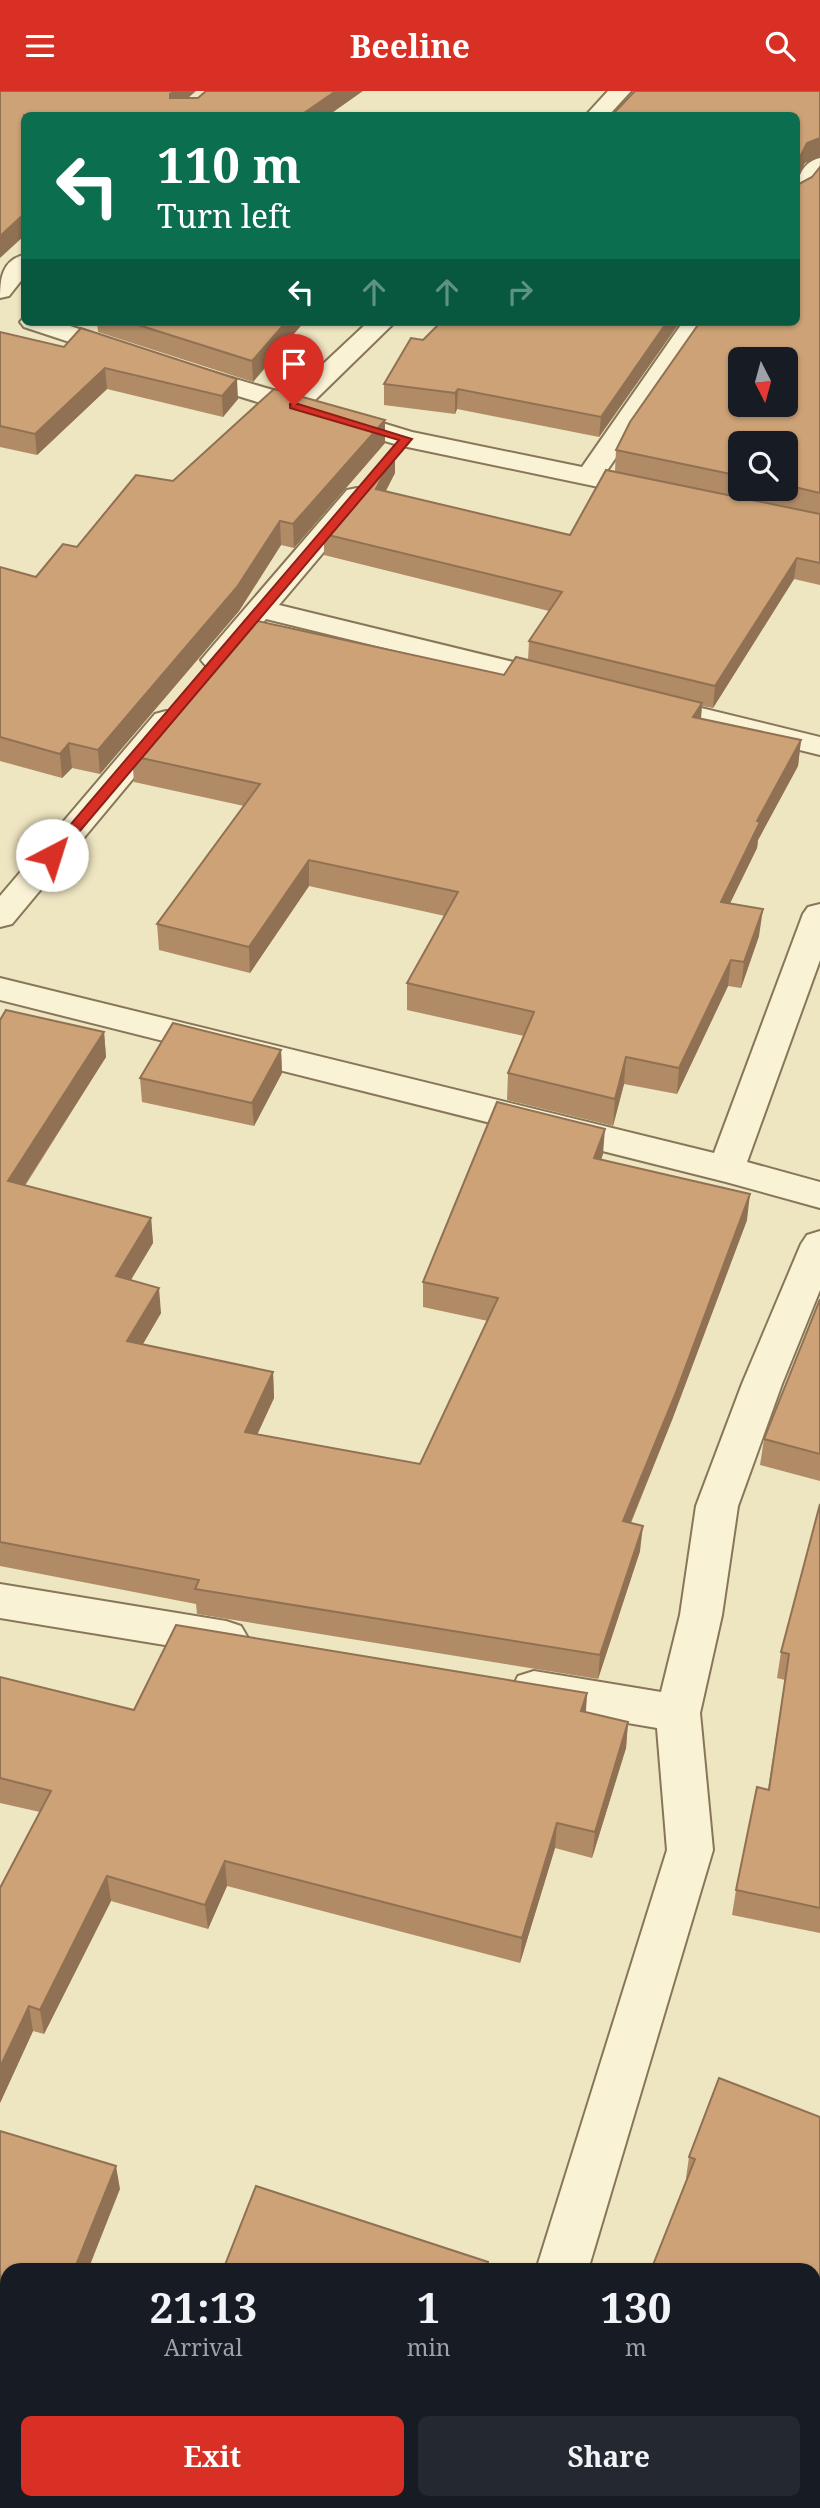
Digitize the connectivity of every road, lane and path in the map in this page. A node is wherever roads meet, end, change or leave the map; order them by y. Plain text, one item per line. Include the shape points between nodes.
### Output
1 (620, 91) edge
2 (600, 112) edge
3 (820, 165) edge
4 (800, 189) edge
5 (21, 266) edge
6 (0, 291) edge
7 (0, 302) edge
8 (21, 315) edge
9 (45, 326) edge
10 (378, 326) edge
11 (693, 326) edge
12 (294, 406) junction
13 (389, 459) junction
14 (589, 477) junction
15 (671, 494) edge
16 (259, 609) junction
17 (820, 746) edge
18 (820, 914) edge
19 (0, 917) edge
20 (0, 989) edge
21 (726, 1169) junction
22 (820, 1195) edge
23 (820, 1244) edge
24 (0, 1601) edge
25 (258, 1644) edge
26 (502, 1684) edge
27 (678, 1713) junction
28 (564, 2263) edge

1 - 2 street
3 - 4 street
5 - 6 street
7 - 8 street
9 - 12 street
10 - 12 street
11 - 14 street
12 - 13 street
13 - 14 street
13 - 16 street
14 - 15 street
16 - 17 street
16 - 19 street
18 - 21 street
20 - 21 street
21 - 22 street
23 - 27 street via 717,1506 701,1615
24 - 25 street
26 - 27 street
27 - 28 street via 690,1850

